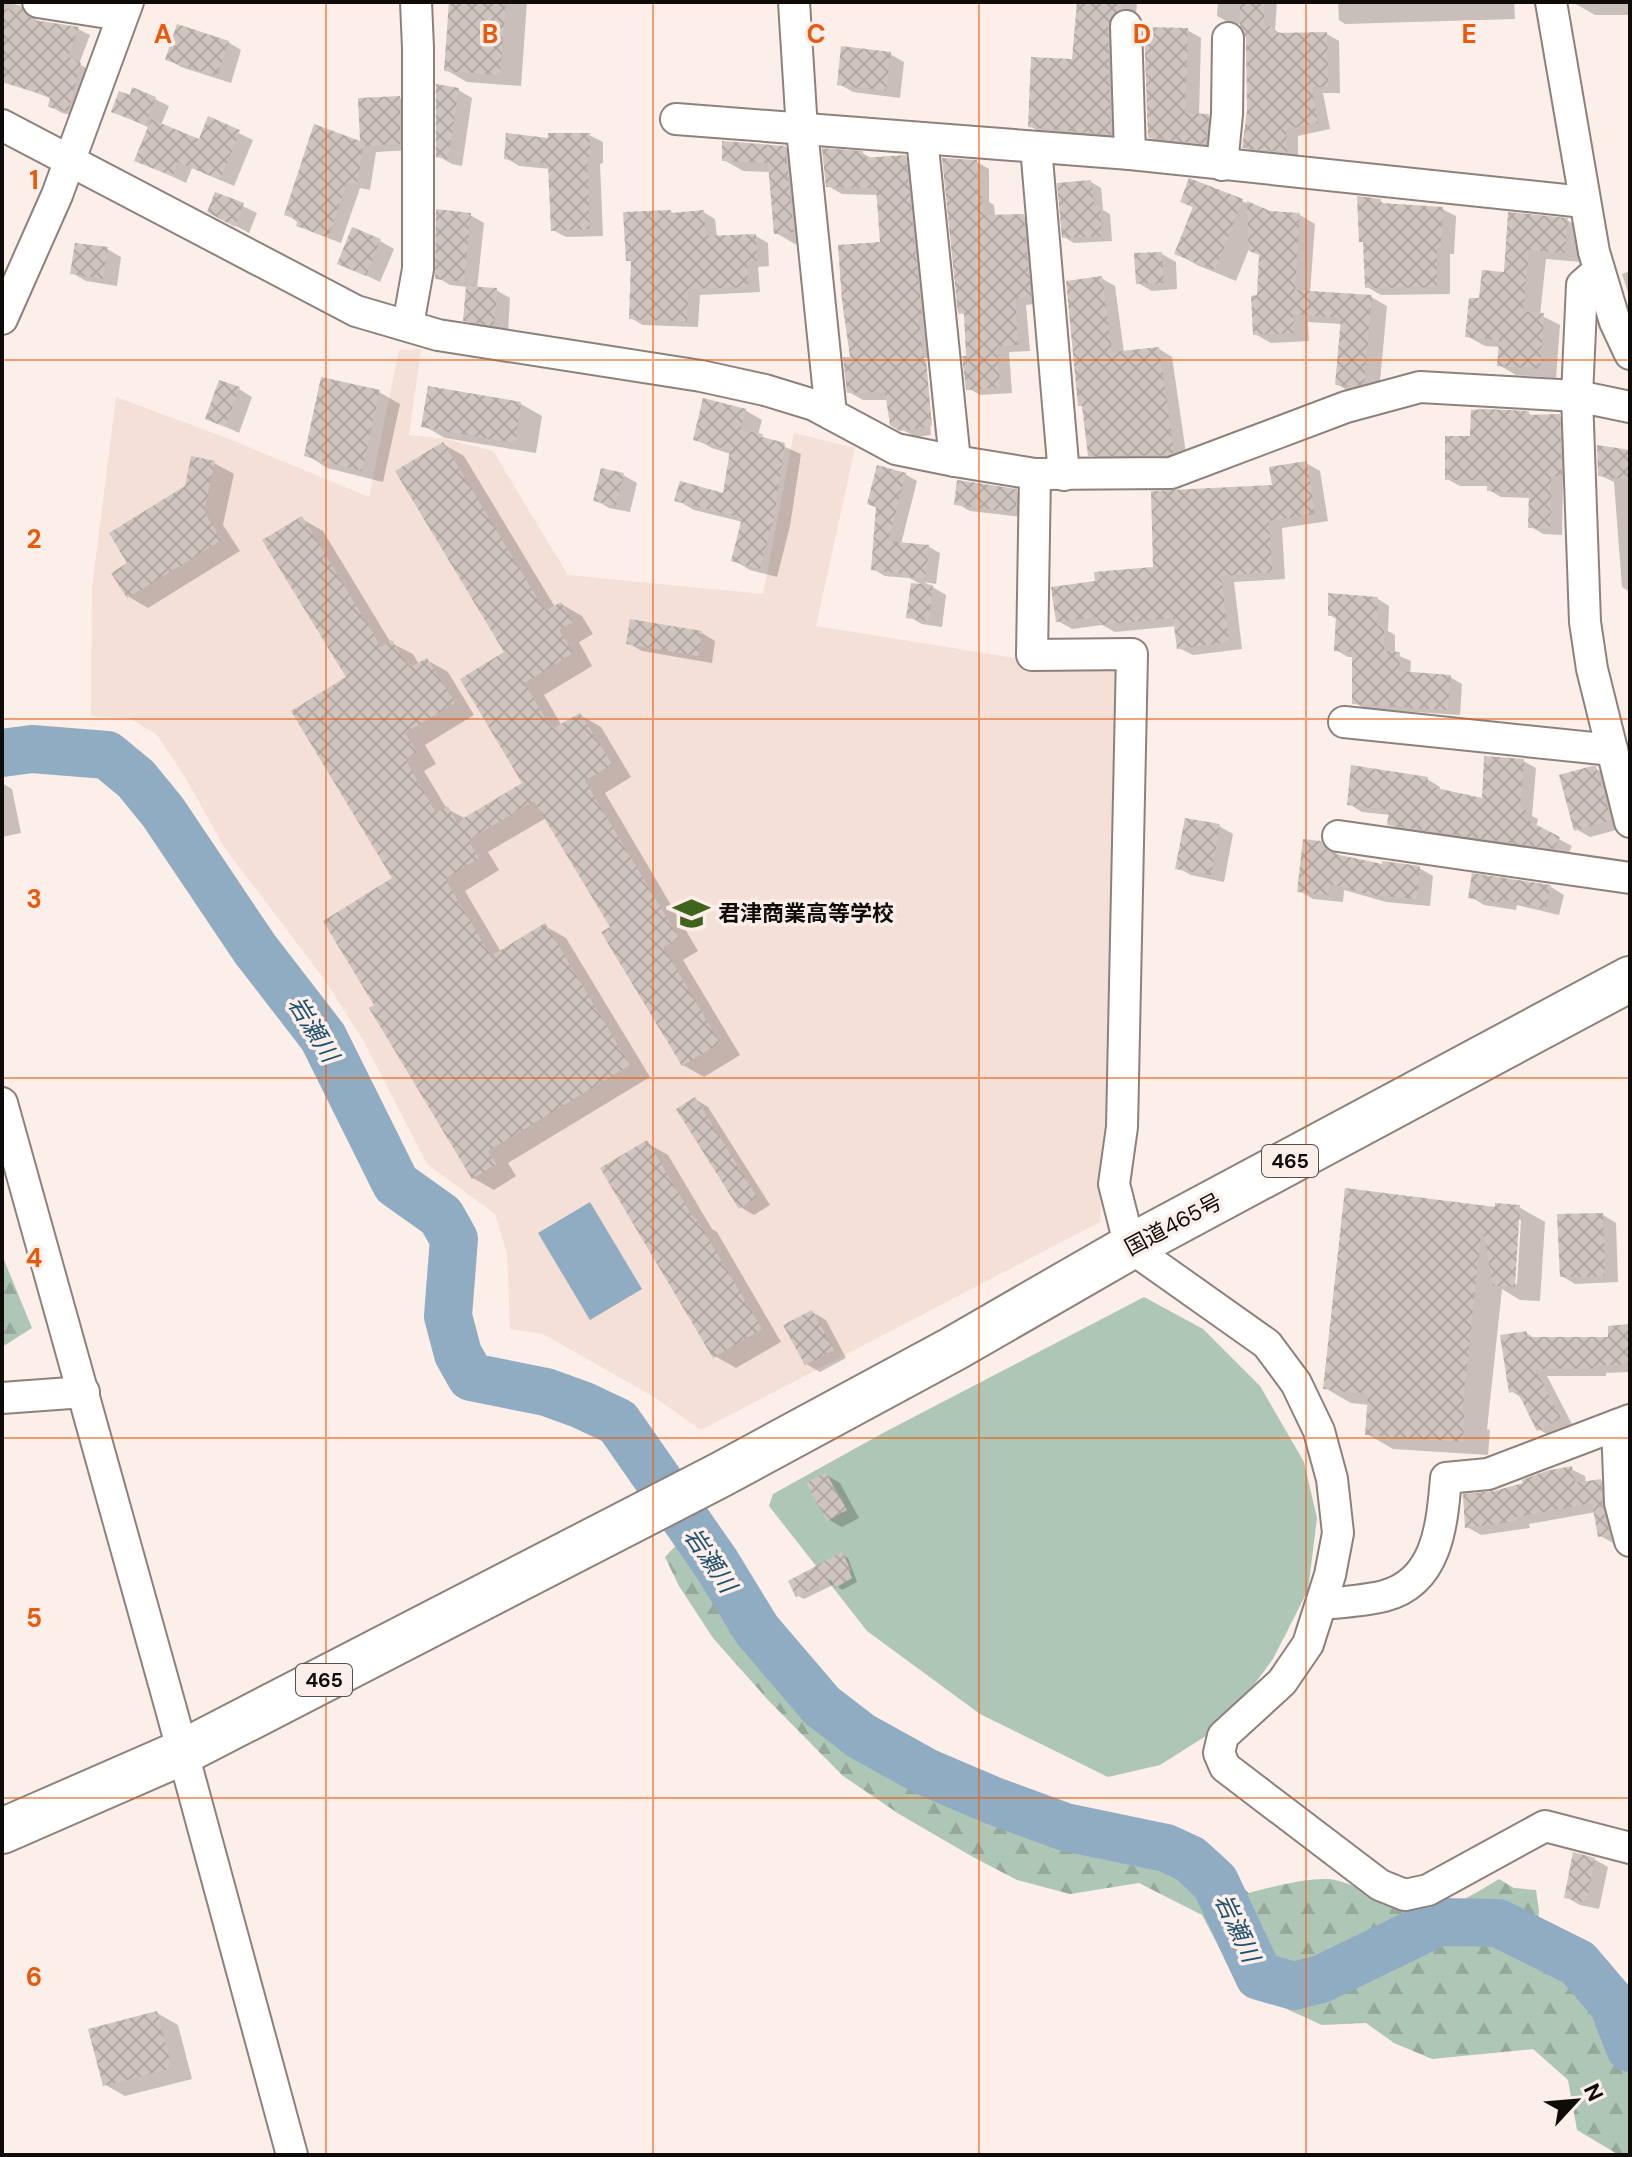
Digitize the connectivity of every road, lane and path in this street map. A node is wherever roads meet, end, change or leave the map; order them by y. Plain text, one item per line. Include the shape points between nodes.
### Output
1 (38, 2) edge
2 (416, 2) edge
3 (794, 2) edge
4 (1551, 2) edge
5 (125, 9) edge
6 (1126, 26) dead end
7 (1228, 38) dead end
8 (676, 119) dead end
9 (2, 125) edge
10 (802, 130) junction
11 (922, 138) junction
12 (1036, 147) junction
13 (1130, 154) junction
14 (69, 161) junction
15 (1222, 165) junction
16 (1584, 202) junction
17 (1599, 270) junction
18 (2, 319) edge
19 (408, 325) junction
20 (1630, 354) edge
21 (1577, 396) junction
22 (1630, 407) edge
23 (831, 414) junction
24 (955, 461) junction
25 (1050, 475) junction
26 (1344, 722) dead end
27 (1612, 750) junction
28 (1630, 822) edge
29 (1338, 836) dead end
30 (1630, 878) edge
31 (1630, 979) edge
32 (2, 1103) edge
33 (1130, 1247) junction
34 (84, 1392) junction
35 (2, 1398) edge
36 (1624, 1422) edge
37 (1630, 1541) edge
38 (1322, 1604) junction
39 (183, 1752) junction
40 (2, 1831) edge
41 (1630, 1848) edge
42 (292, 2155) edge

1 - 5 street
2 - 19 street via 418,269
3 - 10 street
4 - 16 street
5 - 14 street
6 - 13 street
7 - 15 street
8 - 10 street
9 - 14 street
10 - 11 street
10 - 23 street
11 - 12 street
11 - 24 street
12 - 13 street
12 - 25 street
13 - 15 street
14 - 18 street
14 - 19 street via 356,311
15 - 16 street
16 - 17 street
17 - 20 street
17 - 21 street via 1582,285
19 - 23 street via 438,335 701,376 765,390
21 - 22 street
21 - 25 street via 1420,387 1346,407 1171,473
21 - 27 street via 1585,622
23 - 24 street via 896,449
24 - 25 street
25 - 33 street via 1032,655 1132,654 1122,1127 1114,1184
26 - 27 street
27 - 28 street
29 - 30 street
31 - 33 highway, 国道465号 / 465
32 - 34 street
33 - 38 street via 1267,1344 1296,1383 1319,1431 1332,1479 1338,1533
33 - 39 highway, 国道465号 / 465 via 720,1475
34 - 35 street
34 - 39 street
36 - 37 street via 1620,1503
36 - 38 street via 1488,1474 1446,1478 1438,1543 1426,1569 1385,1596
38 - 41 street via 1308,1644 1282,1682 1223,1736 1219,1753 1225,1767 1380,1885 1405,1895 1428,1890 1545,1826
39 - 40 highway, 465
39 - 42 street

